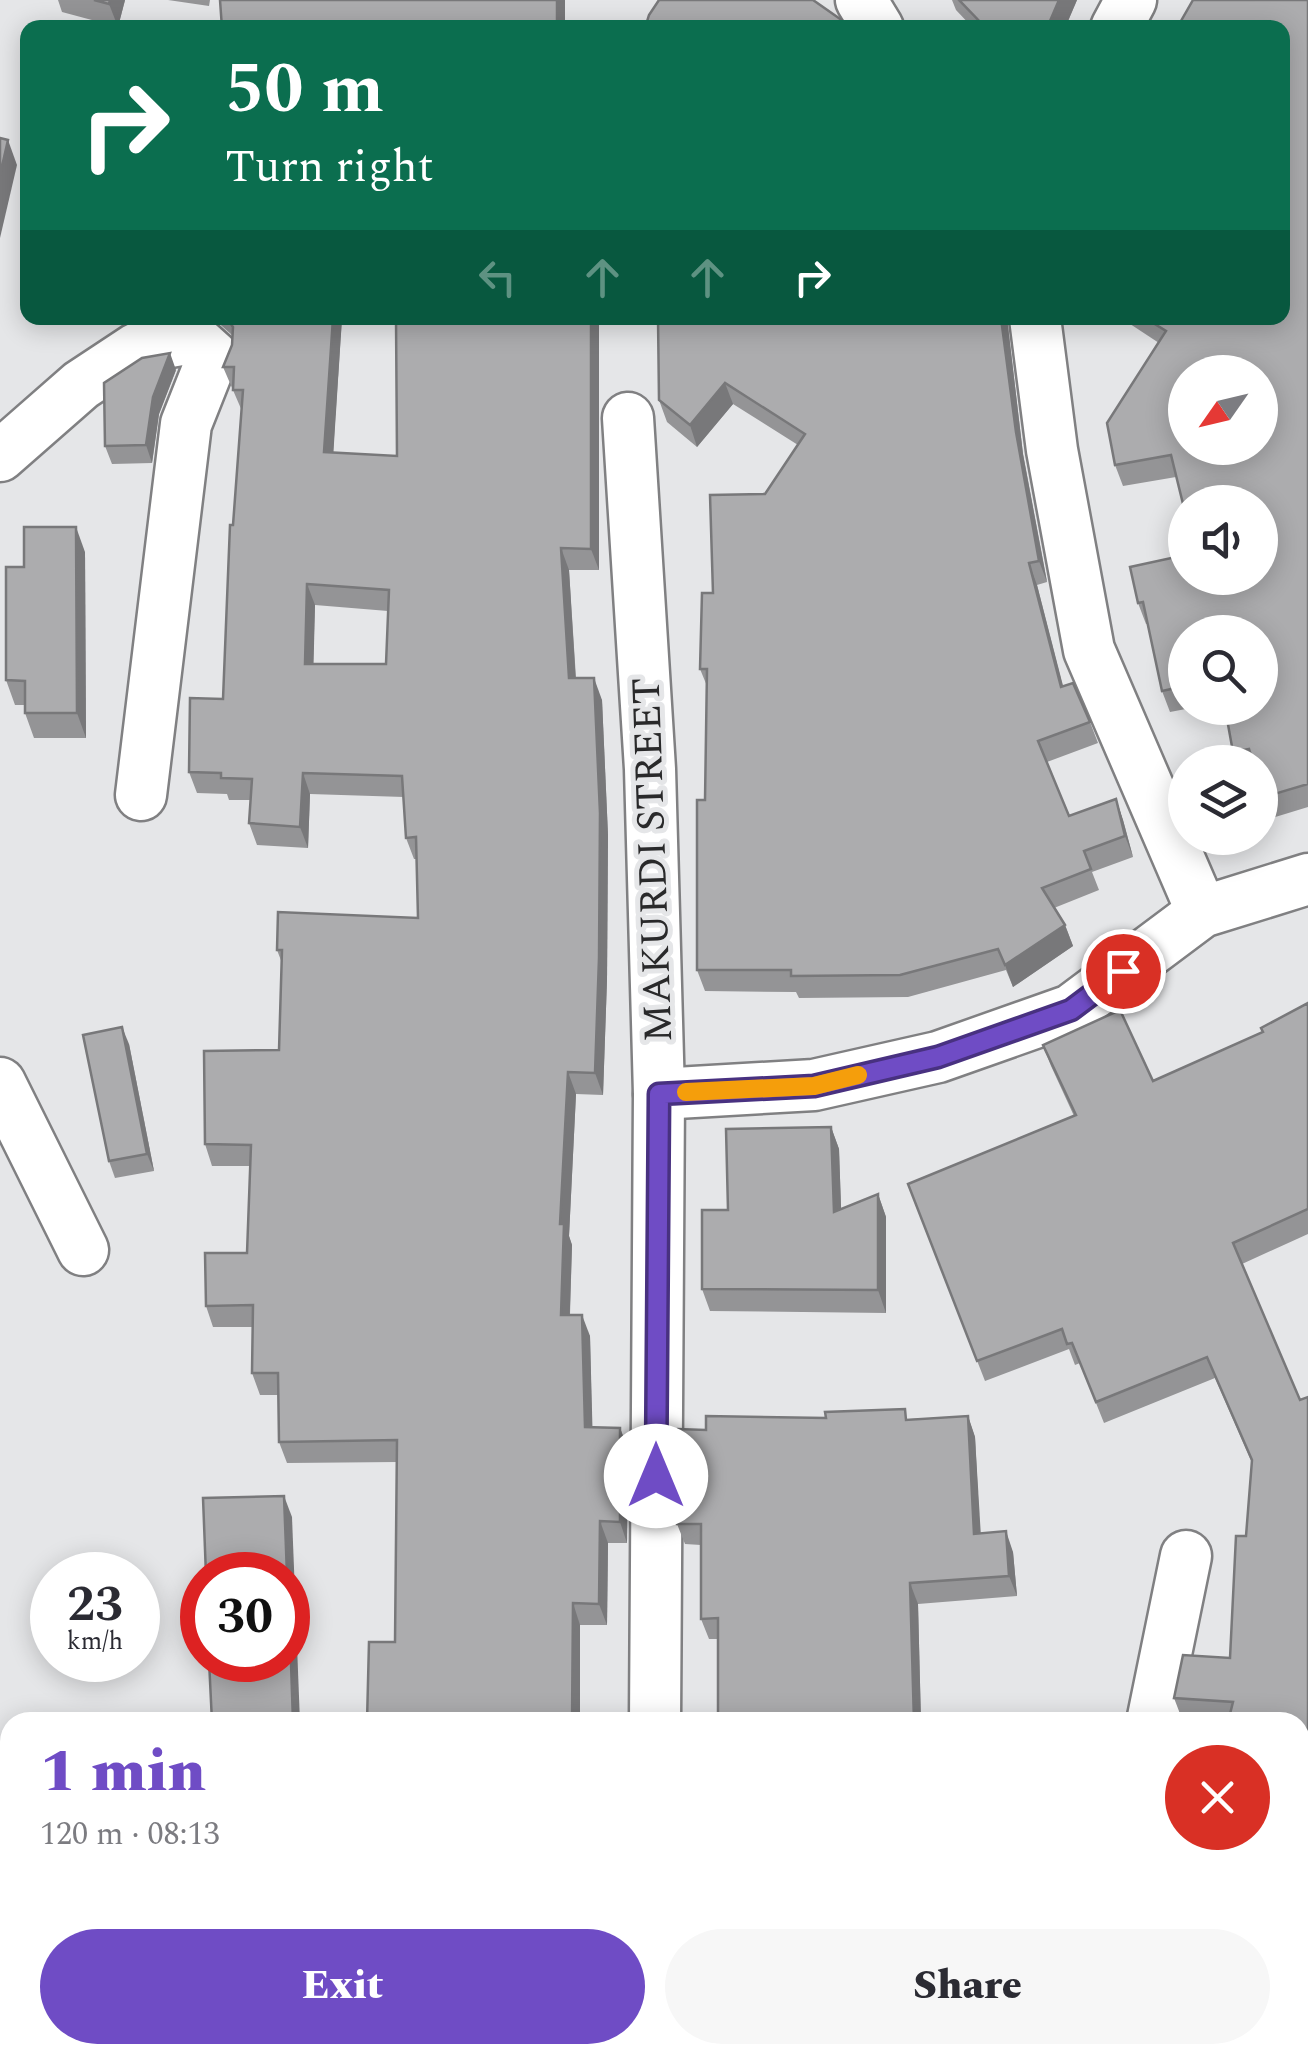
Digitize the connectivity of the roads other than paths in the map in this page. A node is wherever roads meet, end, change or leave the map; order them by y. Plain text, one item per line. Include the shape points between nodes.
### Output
1 (1037, 325) edge
2 (628, 418) dead end
3 (0, 456) edge
4 (141, 795) dead end
5 (1308, 878) edge
6 (1202, 912) junction
7 (0, 1083) edge
8 (659, 1094) junction
9 (83, 1250) dead end
10 (1186, 1556) dead end
11 (655, 1712) edge
12 (1154, 1712) edge

1 - 6 street via 1052,450 1090,650
2 - 8 street, MAKURDI STREET via 650,769
3 - 4 street via 81,385 137,348 194,338 214,356 186,424
5 - 6 street
6 - 8 street via 1071,1010 938,1057 814,1086
7 - 9 street
8 - 11 street, MAKURDI STREET
10 - 12 street

